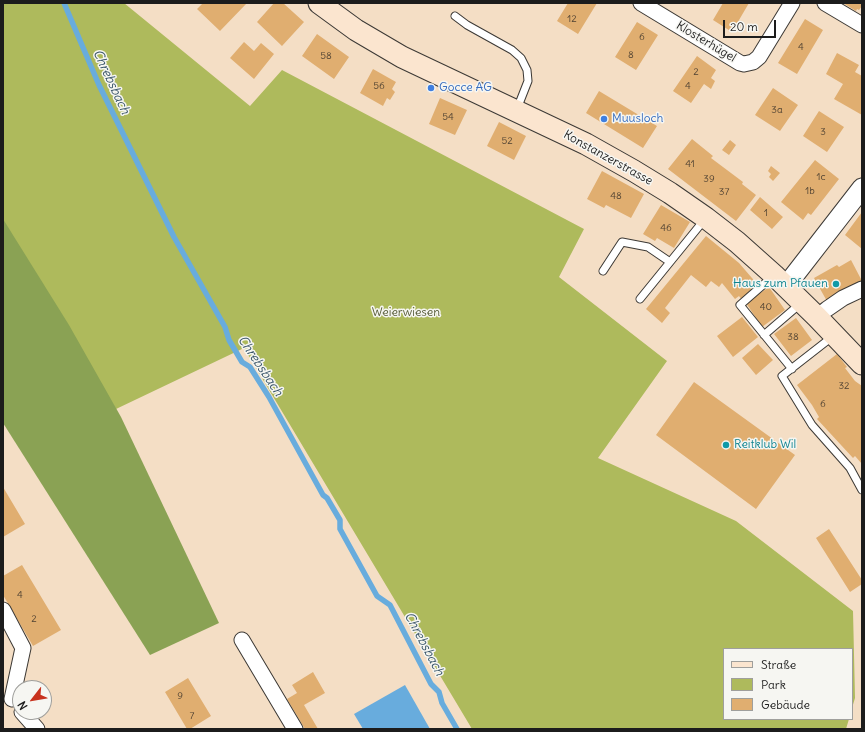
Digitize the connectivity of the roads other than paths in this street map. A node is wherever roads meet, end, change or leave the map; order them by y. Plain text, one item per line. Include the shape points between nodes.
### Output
1 (319, 3) edge
2 (641, 3) edge
3 (792, 3) edge
4 (824, 3) edge
5 (454, 16) dead end
6 (862, 25) edge
7 (516, 111) junction
8 (862, 188) edge
9 (706, 218) junction
10 (670, 262) junction
11 (603, 270) dead end
12 (780, 280) junction
13 (862, 289) edge
14 (640, 299) dead end
15 (803, 302) junction
16 (817, 317) junction
17 (764, 335) junction
18 (835, 335) junction
19 (862, 364) edge
20 (792, 369) junction
21 (862, 490) edge
22 (3, 610) edge
23 (242, 640) dead end
24 (17, 680) edge
25 (29, 720) edge
26 (37, 729) edge
27 (295, 729) edge

1 - 7 main road, Konstanzerstrasse via 356,30 402,57
2 - 3 street, Klosterhügel via 744,64 759,57
4 - 6 street
5 - 7 lane via 521,58 527,70 528,81
7 - 9 main road, Konstanzerstrasse via 610,156
8 - 12 street
9 - 10 lane
9 - 12 main road, Konstanzerstrasse
10 - 11 lane via 648,247 622,242
10 - 14 lane
12 - 15 main road, Konstanzerstrasse
12 - 17 lane via 740,305
13 - 16 street via 843,298
15 - 16 main road, Konstanzerstrasse
15 - 17 lane
16 - 18 main road, Konstanzerstrasse
17 - 20 lane
18 - 19 main road, Konstanzerstrasse
18 - 20 lane
20 - 21 lane via 782,376 812,425 850,468
22 - 24 street via 23,648
23 - 27 street
25 - 26 street

